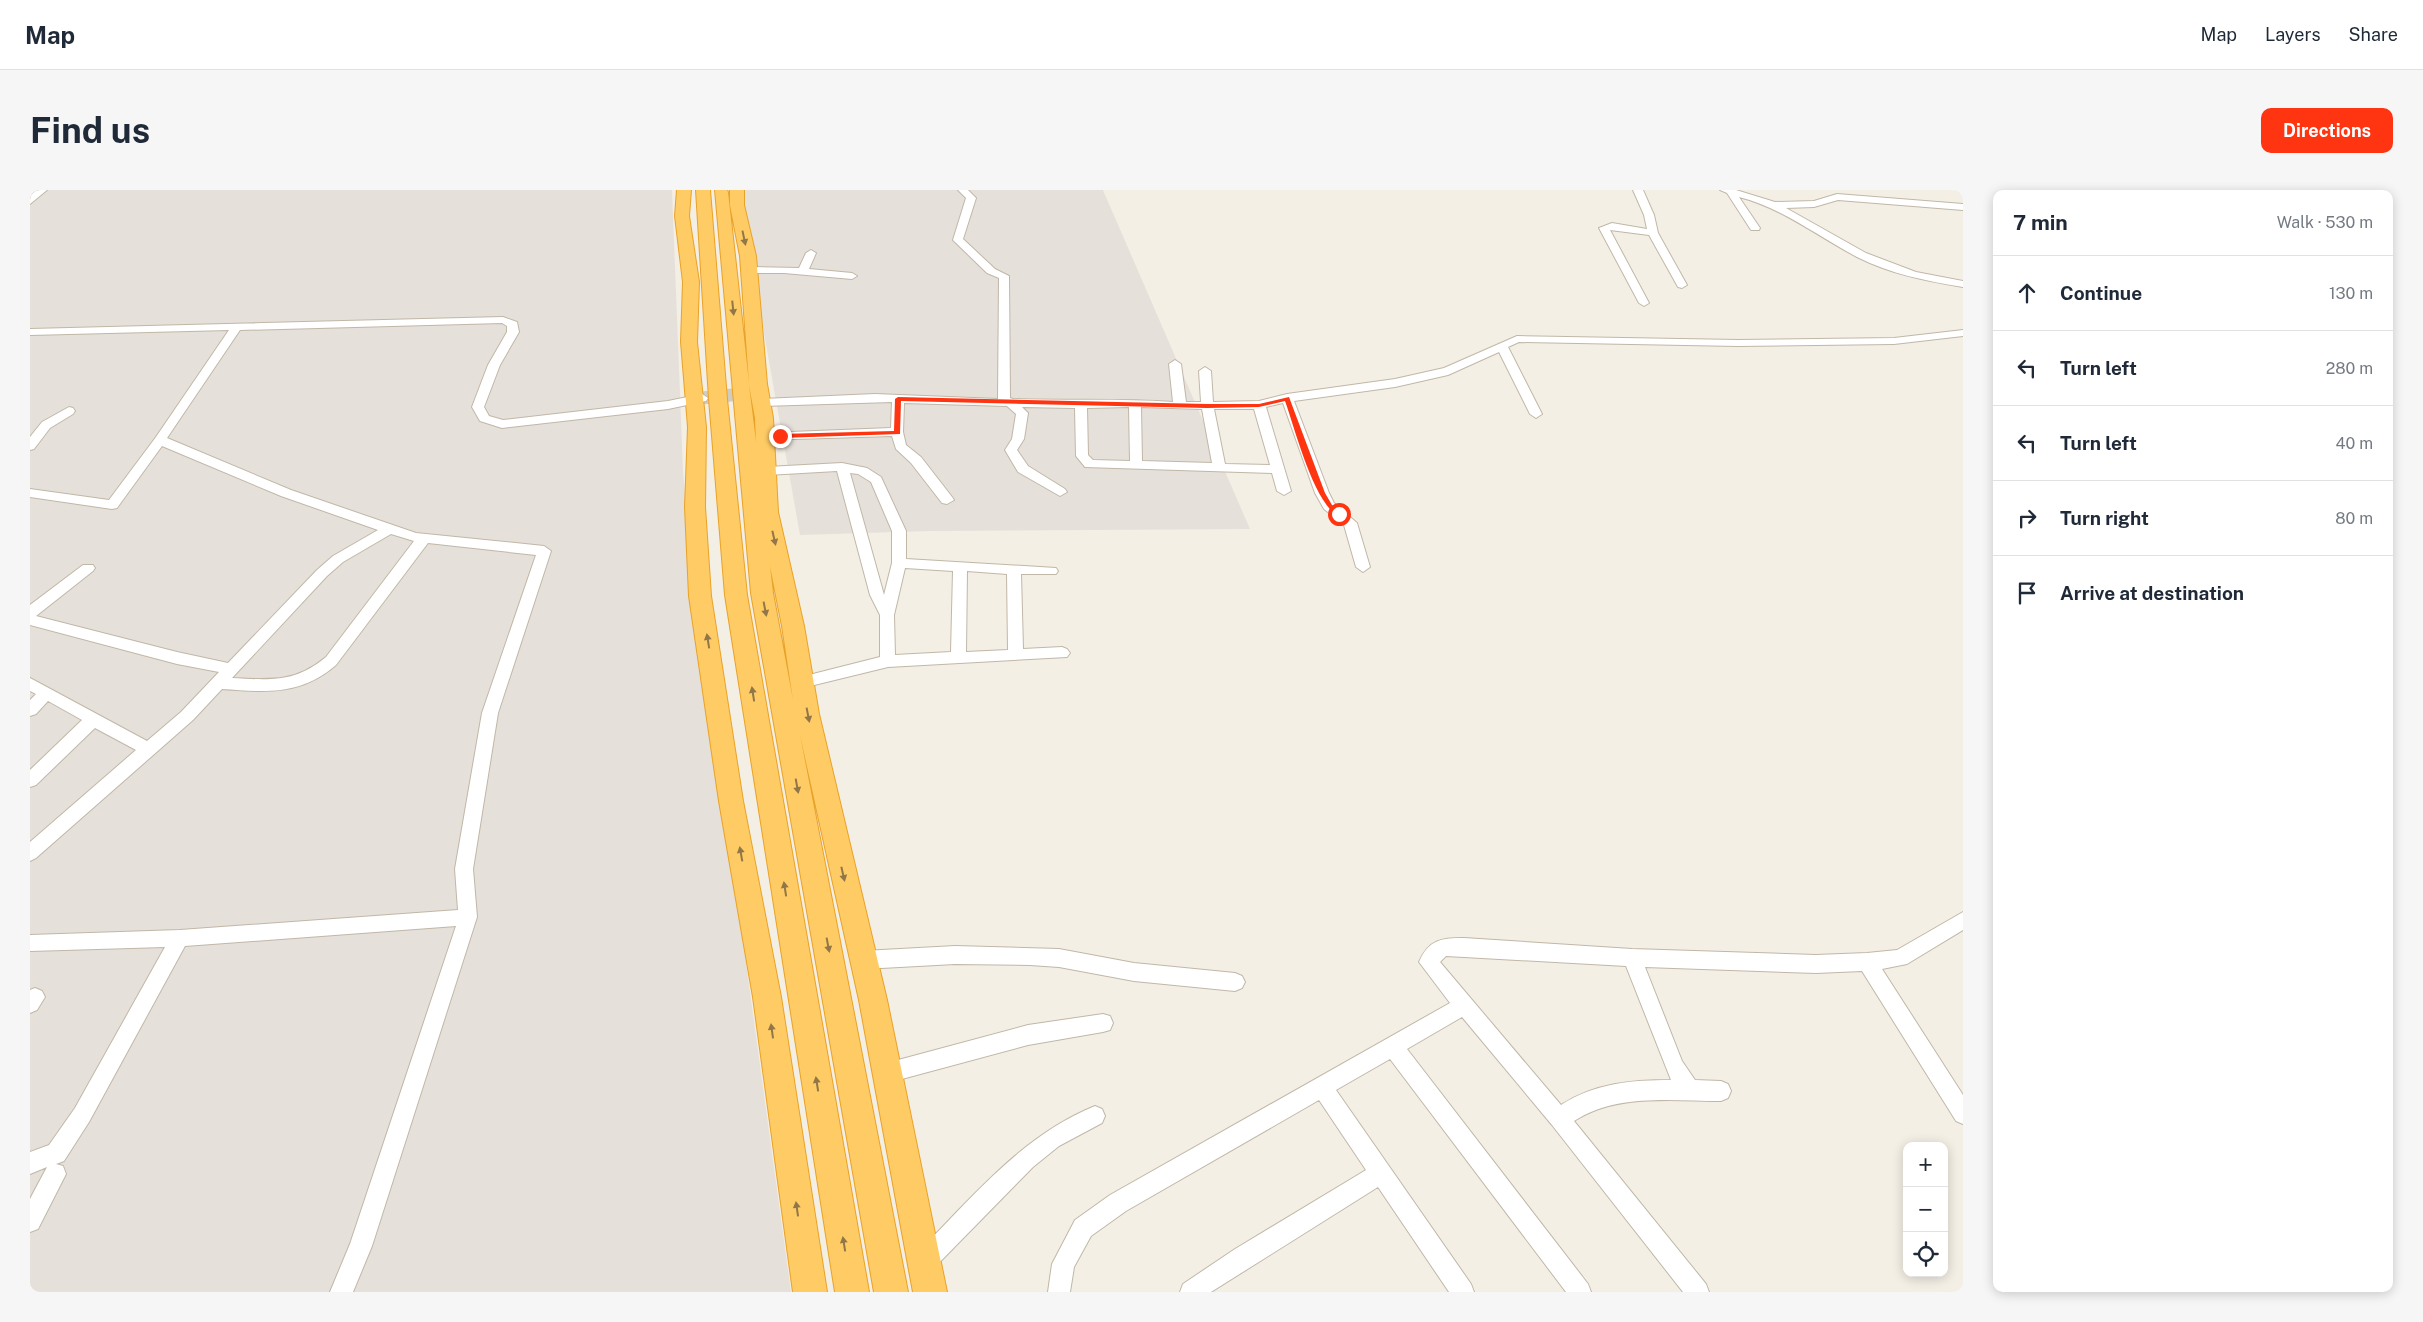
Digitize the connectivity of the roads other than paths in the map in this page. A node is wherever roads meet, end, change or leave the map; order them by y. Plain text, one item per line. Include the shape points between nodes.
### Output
1 (42, 190) edge
2 (684, 190) edge
3 (703, 190) edge
4 (722, 190) edge
5 (737, 190) edge
6 (1638, 190) edge
7 (1753, 190) edge
8 (963, 191) edge
9 (1728, 191) edge
10 (30, 200) edge
11 (1772, 205) junction
12 (1963, 207) edge
13 (1755, 228) dead end
14 (1653, 233) junction
15 (811, 253) dead end
16 (749, 270) junction
17 (803, 272) junction
18 (852, 276) dead end
19 (1963, 284) edge
20 (1682, 285) dead end
21 (1644, 303) dead end
22 (236, 328) junction
23 (30, 332) edge
24 (1963, 333) edge
25 (1502, 346) junction
26 (1175, 364) dead end
27 (1205, 371) dead end
28 (757, 396) junction
29 (1287, 398) junction
30 (699, 399) junction
31 (898, 399) junction
32 (1007, 402) junction
33 (1136, 403) junction
34 (1081, 405) junction
35 (1259, 405) junction
36 (1180, 406) junction
37 (1207, 406) junction
38 (69, 412) dead end
39 (1536, 414) dead end
40 (897, 432) junction
41 (766, 437) junction
42 (160, 440) junction
43 (30, 446) edge
44 (1136, 465) junction
45 (842, 467) junction
46 (1219, 467) junction
47 (1278, 469) junction
48 (767, 471) junction
49 (1284, 491) dead end
50 (1060, 492) dead end
51 (30, 493) edge
52 (947, 500) dead end
53 (390, 529) junction
54 (424, 538) junction
55 (899, 563) junction
56 (960, 566) junction
57 (1363, 567) dead end
58 (88, 568) dead end
59 (1014, 569) junction
60 (1050, 571) dead end
61 (30, 613) edge
62 (887, 615) junction
63 (30, 620) edge
64 (1062, 653) dead end
65 (1016, 656) junction
66 (958, 658) junction
67 (888, 661) junction
68 (230, 669) junction
69 (802, 682) junction
70 (219, 683) junction
71 (30, 684) edge
72 (46, 694) junction
73 (30, 710) edge
74 (93, 720) junction
75 (148, 749) junction
76 (30, 780) edge
77 (30, 853) edge
78 (468, 917) junction
79 (1963, 920) edge
80 (180, 938) junction
81 (30, 943) edge
82 (1632, 958) junction
83 (863, 960) junction
84 (1867, 962) junction
85 (1235, 982) dead end
86 (1464, 1006) junction
87 (1103, 1023) dead end
88 (1393, 1047) junction
89 (887, 1073) junction
90 (1323, 1088) junction
91 (1690, 1091) junction
92 (1721, 1091) dead end
93 (1963, 1114) edge
94 (1095, 1116) dead end
95 (1559, 1118) junction
96 (30, 1164) edge
97 (30, 1172) edge
98 (1381, 1172) junction
99 (55, 1174) junction
100 (30, 1221) edge
101 (924, 1262) junction
102 (341, 1292) edge
103 (810, 1292) edge
104 (852, 1292) edge
105 (891, 1292) edge
106 (930, 1292) edge
107 (1059, 1292) edge
108 (1191, 1292) edge
109 (1463, 1292) edge
110 (1580, 1292) edge
111 (1698, 1292) edge

1 - 10 street
2 - 30 highway via 682,216 691,282 689,342
104 -> 3 highway via 736,595
4 -> 105 highway via 762,593
5 -> 16 highway
6 - 14 street
7 - 11 street
8 - 32 street via 970,198 958,240 992,271 1004,276
9 - 11 street
9 - 13 street
11 - 12 street via 1814,204 1837,197
11 - 19 street via 1862,255 1913,275
14 - 20 street
14 - 21 street via 1612,226 1604,228
15 - 17 street
16 - 17 street
16 - 28 highway
17 - 18 street
22 - 23 street
22 - 30 street via 509,322 513,324 513,332 494,365 478,407 484,418 502,424 598,415
22 - 42 street
24 - 25 street via 1894,341 1738,343 1517,339
25 - 29 street via 1448,370 1395,383
25 - 39 street
26 - 36 street
27 - 37 street
28 - 31 street
28 - 41 highway
29 - 35 street
29 - 57 street via 1322,493 1329,506 1350,523
103 -> 30 highway via 767,998 700,596 695,507
31 - 32 street
31 - 40 street
32 - 34 street
32 - 50 street via 1022,413 1018,439 1011,450 1024,469
33 - 34 street
33 - 36 street
33 - 44 street
34 - 44 street via 1082,456 1090,464
35 - 37 street
35 - 47 street
36 - 37 street
37 - 46 street
38 - 43 street via 46,425
40 - 41 street
40 - 52 street via 900,446 916,460
41 - 48 highway
42 - 51 street via 112,505
42 - 53 street via 286,493
44 - 46 street
45 - 48 street
45 - 55 street via 862,471 876,480 899,531
45 - 62 street via 877,595
46 - 47 street
47 - 49 street
48 -> 69 highway via 768,512
53 - 54 street
53 - 68 street via 338,559 322,573
54 - 70 street via 319,674 295,684
54 - 78 street via 544,551 490,713 464,869
55 - 56 street
55 - 62 street
56 - 59 street
56 - 66 street
58 - 61 street
59 - 60 street
59 - 65 street
62 - 67 street
63 - 68 street
64 - 65 street
65 - 66 street
66 - 67 street
67 - 69 street
68 - 70 street
69 -> 83 highway
70 - 75 street
71 - 72 street
72 - 73 street
72 - 74 street
74 - 75 street
74 - 76 street
75 - 77 street
78 - 80 street
78 - 102 street via 367,1227
79 - 84 street via 1900,958
80 - 81 street
80 - 96 street via 82,1115 56,1153
82 - 84 street via 1816,964
82 - 86 street via 1442,947 1428,962
82 - 91 street via 1674,1067
83 - 85 street via 955,955 1030,956 1134,972
83 - 89 highway
84 - 93 street
86 - 88 street
86 - 95 street
87 - 89 street via 1028,1035
88 - 90 street
88 - 110 street
89 - 101 highway
90 - 98 street
90 - 107 street via 1118,1203 1083,1228 1063,1264
91 - 92 street
91 - 95 street via 1621,1094 1586,1102
94 - 101 street via 1052,1139 1025,1159
95 - 111 street
96 - 99 street
97 - 99 street
98 - 108 street
98 - 109 street
99 - 100 street
101 - 106 highway

